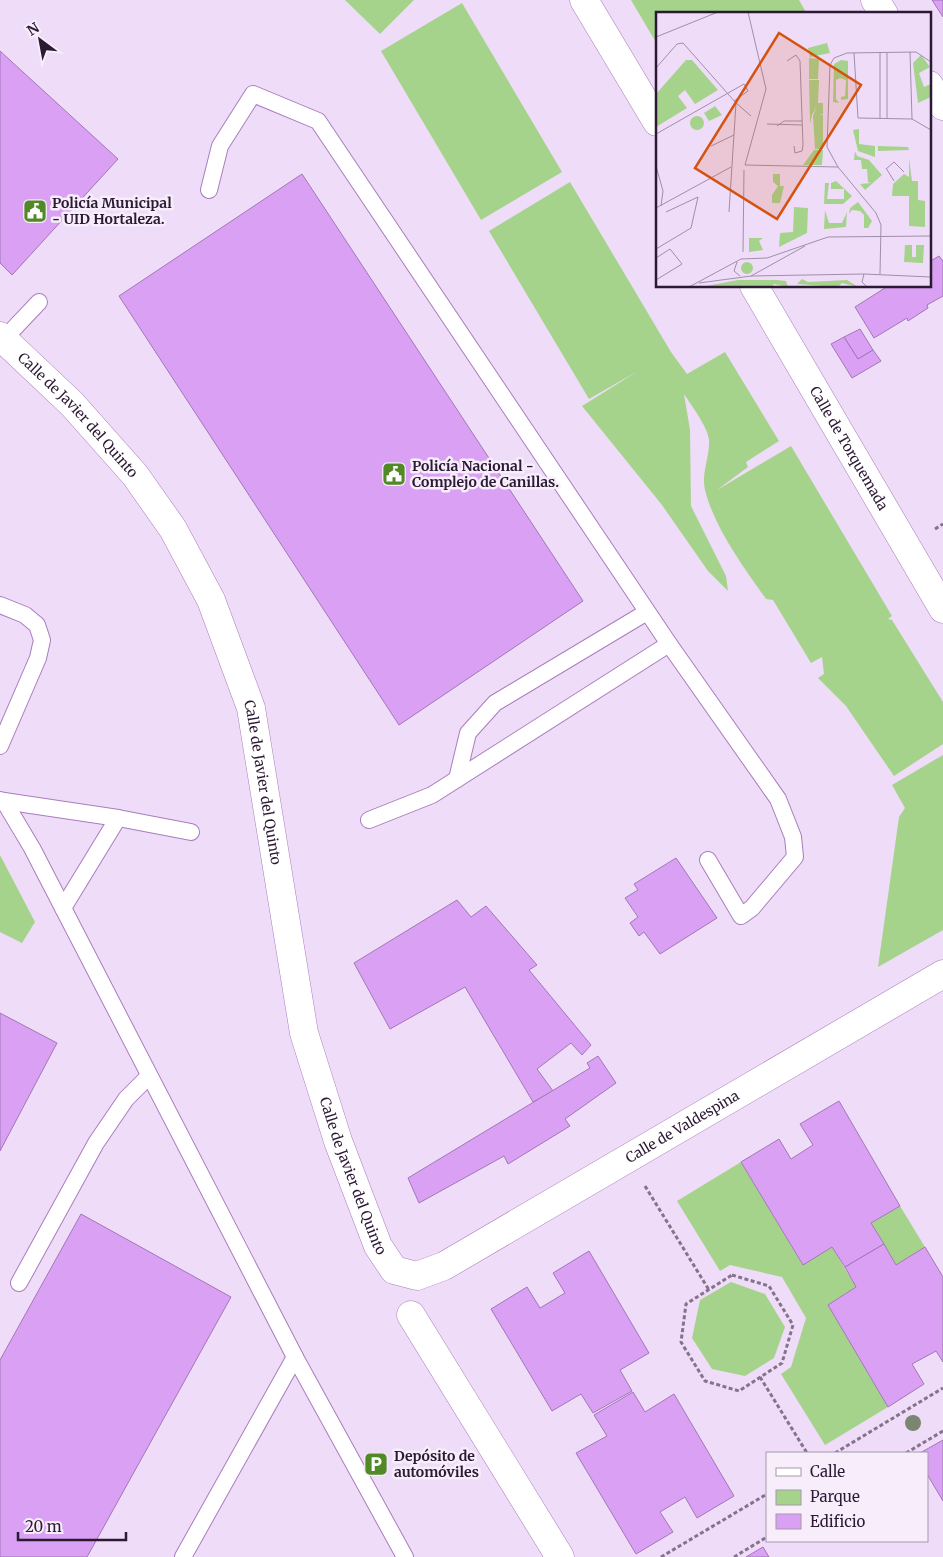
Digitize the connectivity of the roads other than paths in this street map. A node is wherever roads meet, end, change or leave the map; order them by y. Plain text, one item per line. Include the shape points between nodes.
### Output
1 (584, 0) edge
2 (875, 0) edge
3 (883, 12) edge
4 (930, 86) edge
5 (943, 106) edge
6 (656, 120) edge
7 (209, 190) dead end
8 (755, 288) edge
9 (39, 302) dead end
10 (2, 337) edge
11 (0, 605) edge
12 (943, 609) edge
13 (647, 612) junction
14 (669, 644) junction
15 (0, 746) edge
16 (458, 779) junction
17 (2, 800) edge
18 (118, 818) junction
19 (369, 820) dead end
20 (190, 832) dead end
21 (708, 860) dead end
22 (63, 908) junction
23 (943, 974) edge
24 (149, 1076) junction
25 (417, 1276) joint
26 (19, 1283) dead end
27 (412, 1315) dead end
28 (295, 1357) junction
29 (183, 1557) edge
30 (405, 1557) edge
31 (560, 1557) edge

1 - 6 street
2 - 3 street
4 - 5 street
7 - 13 lane via 220,146 253,94 318,121
8 - 12 street, Calle de Torquemada
9 - 10 lane
10 - 25 street, Calle de Javier del Quinto via 72,404 135,475 174,529 211,600 252,708 304,1033 338,1141 378,1246 394,1270
11 - 15 lane via 25,615 37,625 42,640 38,658
13 - 14 lane
13 - 16 lane via 495,703 468,733
14 - 16 lane
14 - 21 lane via 778,799 793,837 795,857 752,908 741,916
16 - 19 lane via 432,795
17 - 18 lane
17 - 22 lane via 32,848
18 - 20 lane
18 - 22 lane
22 - 24 lane
23 - 25 street, Calle de Valdespina via 444,1266
24 - 26 lane via 126,1099 96,1143
24 - 28 lane
27 - 31 street
28 - 29 lane
28 - 30 lane

